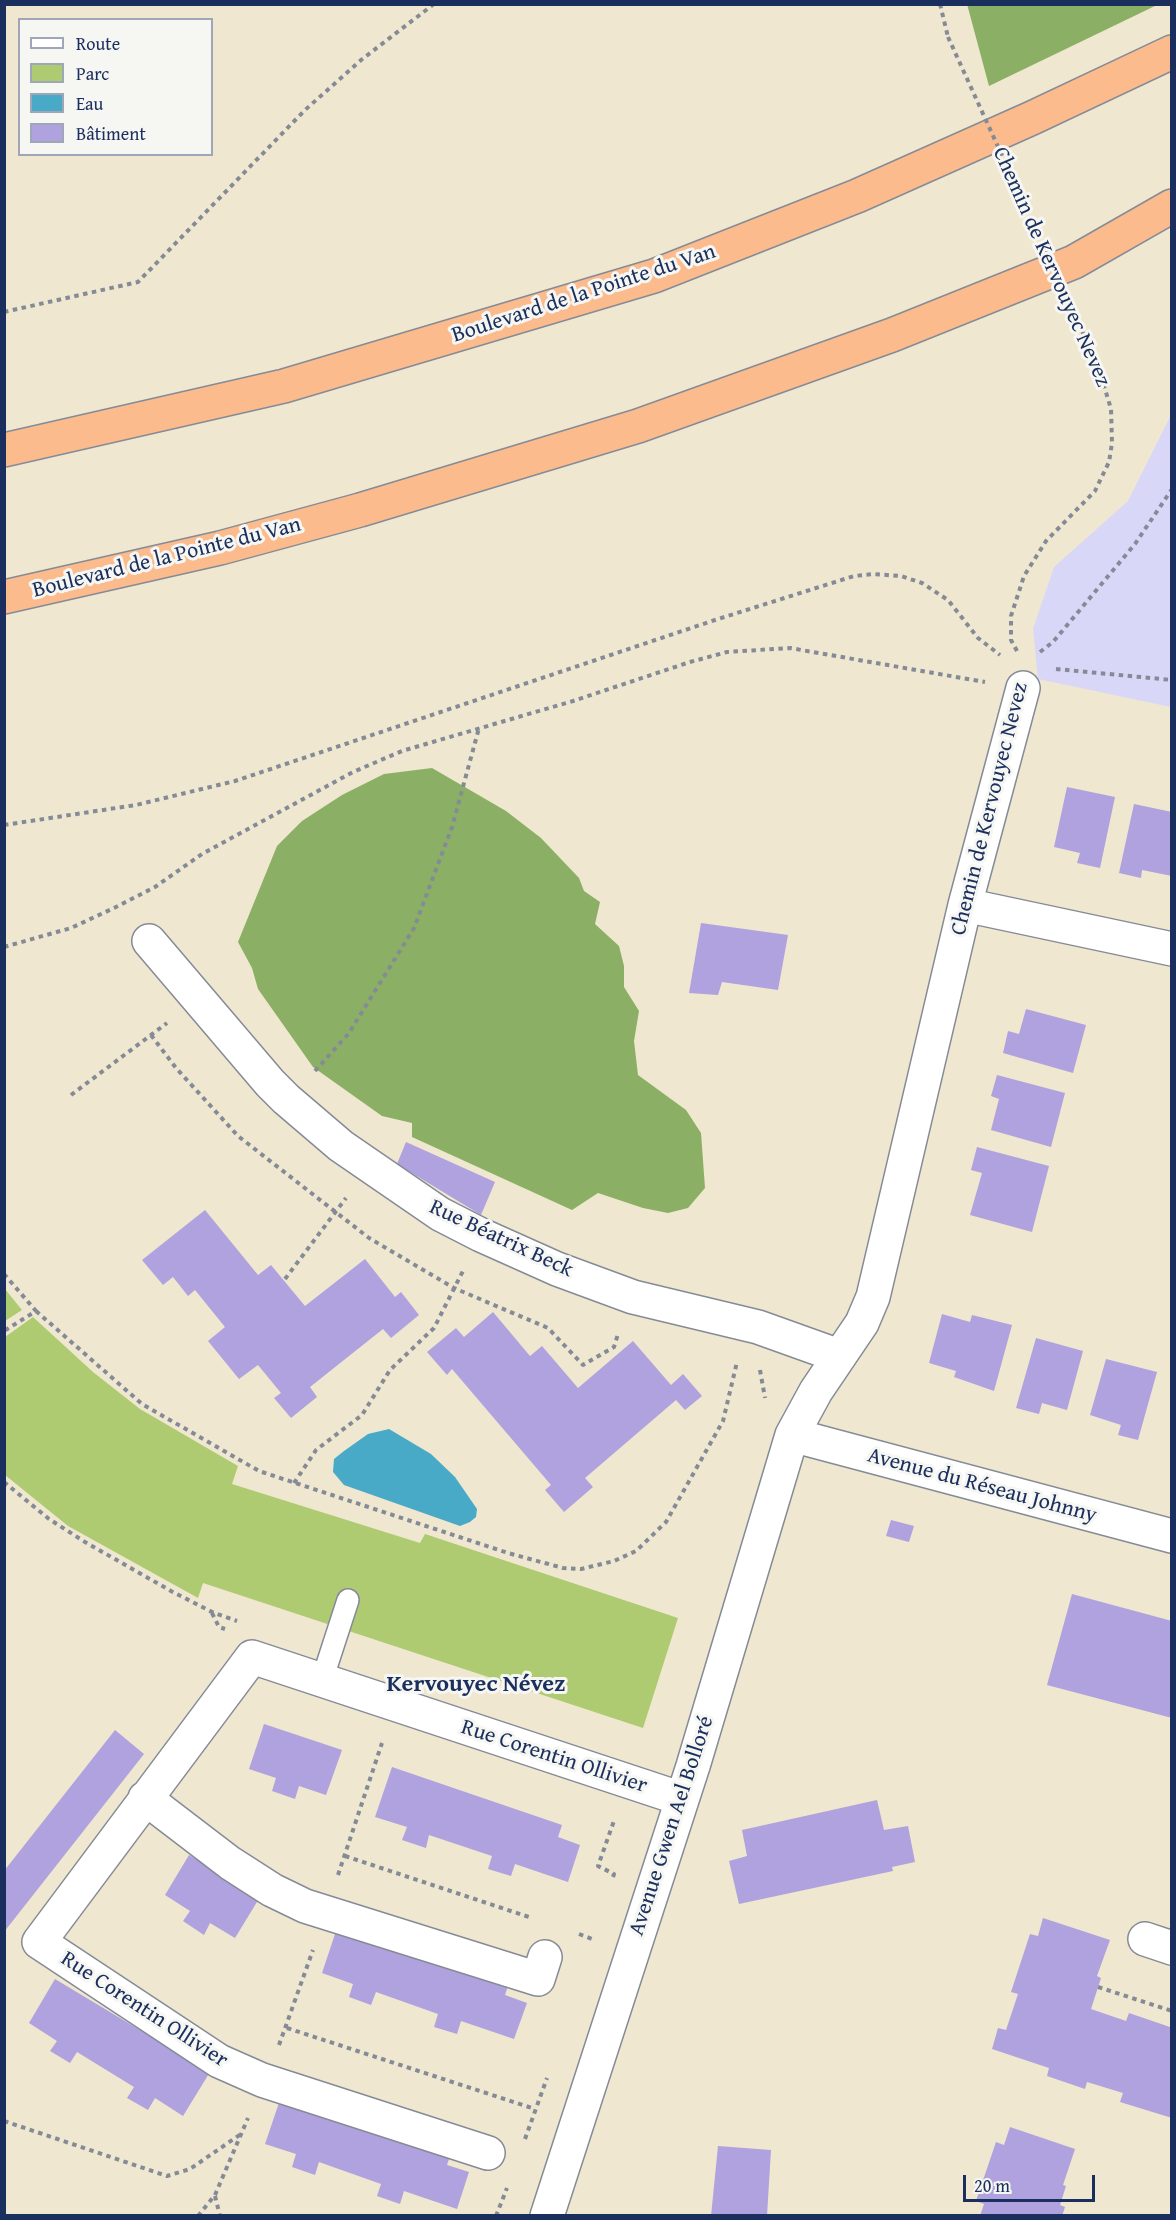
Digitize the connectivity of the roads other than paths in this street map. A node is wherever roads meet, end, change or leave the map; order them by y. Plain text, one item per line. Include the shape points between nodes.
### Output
1 (1172, 52) edge
2 (1172, 206) edge
3 (1172, 216) edge
4 (1074, 262) junction
5 (4, 450) edge
6 (4, 597) edge
7 (1023, 677) road end
8 (965, 905) junction
9 (149, 941) dead end
10 (1172, 949) edge
11 (839, 1356) junction
12 (792, 1435) junction
13 (1172, 1536) edge
14 (348, 1600) dead end
15 (322, 1680) junction
16 (145, 1798) junction
17 (682, 1799) junction
18 (544, 1957) dead end
19 (489, 2154) dead end
20 (547, 2216) edge

1 - 5 highway, Boulevard de la Pointe du Van via 858,196 654,276 284,386
2 - 4 highway, Boulevard de la Pointe du Van
3 - 4 highway
4 - 6 highway, Boulevard de la Pointe du Van via 892,335 638,426 350,513 220,548
7 - 8 street, Chemin de Kervouyec Nevez
8 - 10 street
8 - 11 street, Chemin de Kervouyec Nevez via 873,1296 862,1323
9 - 11 street, Rue Béatrix Beck via 286,1099 340,1146 430,1208 557,1269 633,1297 758,1327
11 - 12 street, Chemin de Kervouyec Nevez
12 - 13 street, Avenue du Réseau Johnny
12 - 17 street, Avenue Gwen Ael Bolloré
14 - 15 lane
15 - 16 street, Rue Corentin Ollivier via 252,1657
15 - 17 street, Rue Corentin Ollivier
16 - 18 street via 256,1880 305,1906 538,1979
16 - 19 street, Rue Corentin Ollivier via 39,1942 219,2061 262,2080
17 - 20 street, Avenue Gwen Ael Bolloré

